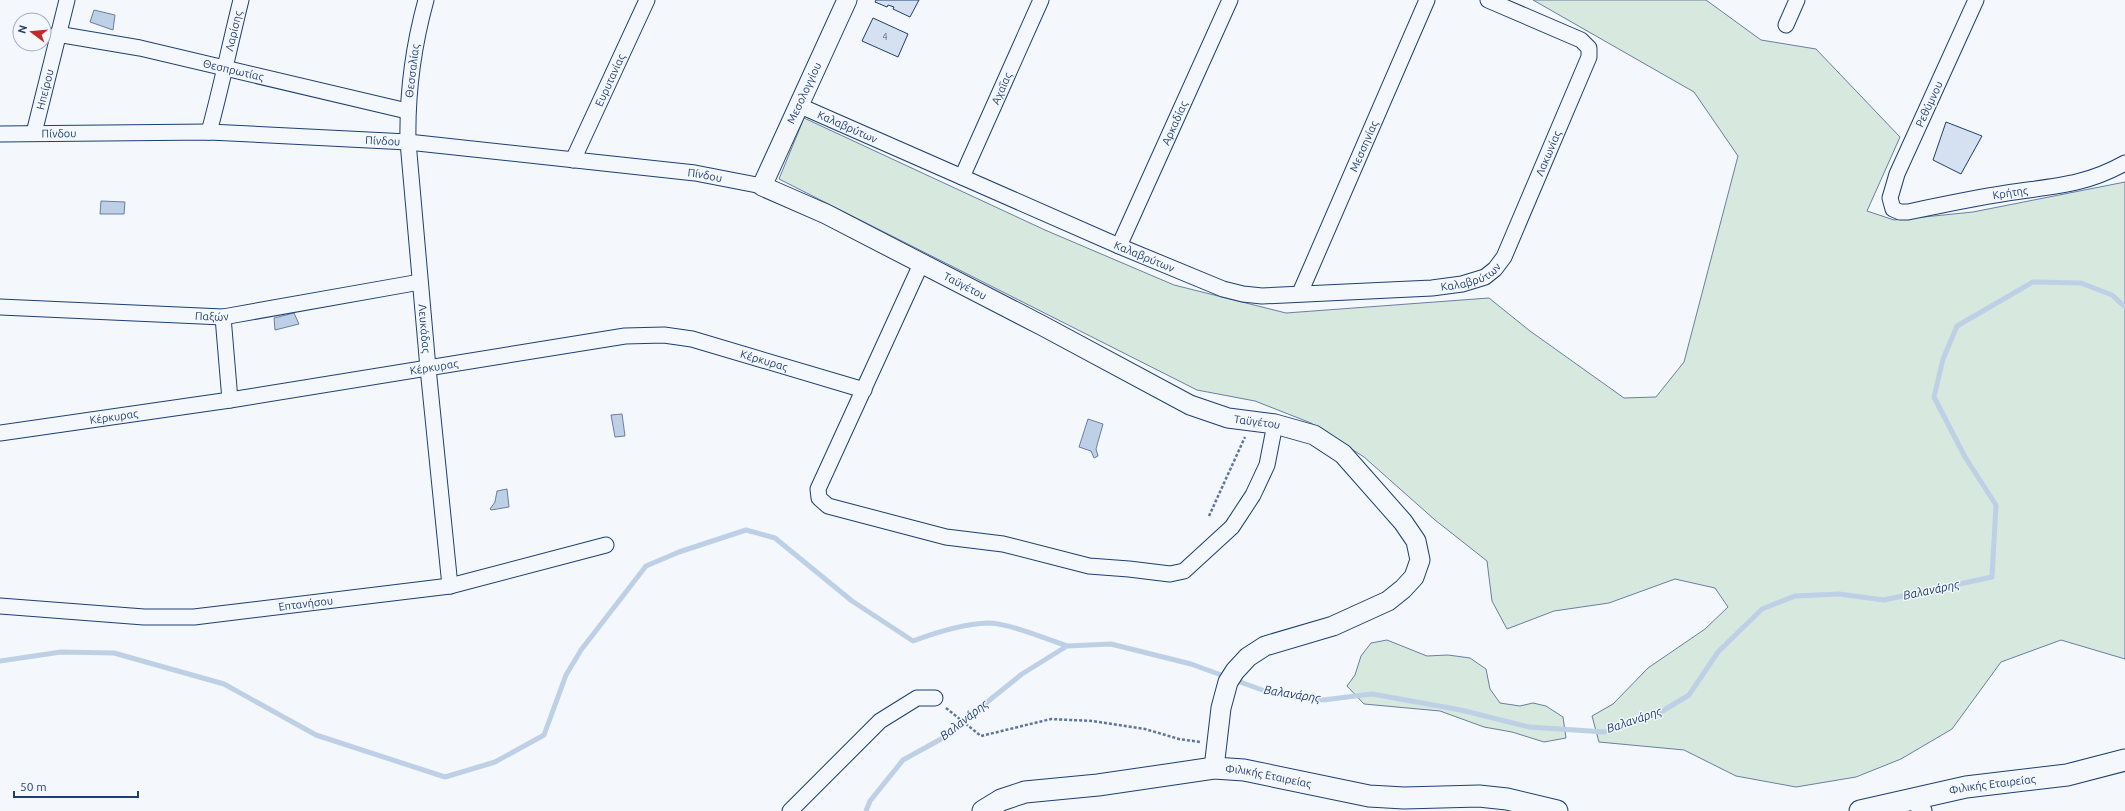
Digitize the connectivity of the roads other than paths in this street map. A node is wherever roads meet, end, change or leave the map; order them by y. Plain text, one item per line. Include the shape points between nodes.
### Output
1 (67, 0) edge
2 (241, 0) edge
3 (426, 0) edge
4 (647, 0) edge
5 (847, 0) edge
6 (1041, 0) edge
7 (1230, 0) edge
8 (1427, 0) edge
9 (1488, 0) edge
10 (1797, 0) edge
11 (1976, 0) edge
12 (1786, 25) dead end
13 (57, 34) junction
14 (226, 69) junction
15 (798, 105) junction
16 (407, 111) junction
17 (209, 132) junction
18 (34, 133) junction
19 (0, 134) edge
20 (408, 142) junction
21 (573, 160) junction
22 (2125, 163) edge
23 (962, 177) junction
24 (762, 186) junction
25 (1893, 209) joint
26 (1119, 246) junction
27 (1504, 257) joint
28 (921, 264) junction
29 (420, 282) junction
30 (1300, 293) junction
31 (0, 307) edge
32 (223, 317) junction
33 (428, 368) junction
34 (864, 390) junction
35 (230, 400) junction
36 (1275, 424) junction
37 (0, 434) edge
38 (606, 545) dead end
39 (450, 586) junction
40 (0, 606) edge
41 (935, 698) road end
42 (2125, 760) edge
43 (1214, 768) junction
44 (1919, 804) edge
45 (790, 811) edge
46 (984, 811) edge
47 (1557, 811) edge
48 (1860, 811) edge

1 - 13 street, Ηπείρου
2 - 14 street, Λαρίσης via 228,50
3 - 16 street, Θεσσαλίας via 414,50
4 - 21 street, Ευρυτανίας
5 - 15 street, Μεσολογγίου
6 - 23 street, Αχαΐας
7 - 26 street, Αρκαδίας
8 - 30 street, Μεσσηνίας
9 - 27 street, Λακωνίας via 1581,40 1589,48 1586,65
10 - 12 street
11 - 25 street, Ρεθύμνου via 1897,174 1890,198
13 - 14 street, Θεσπρωτίας via 140,48
13 - 18 street, Ηπείρου
14 - 16 street, Θεσπρωτίας
14 - 17 street, Λαρίσης
15 - 23 street, Καλαβρύτων
15 - 24 street, Μεσολογγίου
16 - 20 street, Θεσσαλίας
17 - 18 street, Πίνδου
17 - 20 street, Πίνδου
18 - 19 street, Πίνδου
20 - 21 street, Πίνδου
20 - 29 street, Λευκάδας
21 - 24 street, Πίνδου via 695,173
22 - 25 street, Κρήτης via 2107,173 2077,183 2006,193 1908,212
23 - 26 street, Καλαβρύτων
24 - 28 street, Ταϋγέτου via 826,214
26 - 30 street, Καλαβρύτων via 1223,289 1262,296
27 - 30 street, Καλαβρύτων via 1485,277 1462,284 1432,288
28 - 34 street
28 - 36 street, Ταϋγέτου via 1190,405 1228,418
29 - 32 street, Παξών
29 - 33 street, Λευκάδας
31 - 32 street, Παξών
32 - 35 street
33 - 34 street, Κέρκυρας via 605,338 664,335 719,346
33 - 35 street, Κέρκυρας
33 - 39 street, Λευκάδας
34 - 36 street via 818,489 822,503 946,537 1003,544 1089,566 1170,574 1184,571 1232,527 1253,495 1267,465
35 - 37 street, Κέρκυρας
36 - 43 street, Ταϋγέτου via 1314,435 1343,454 1403,522 1416,541 1420,560 1414,577 1388,601 1333,626 1265,646 1248,657 1235,671 1224,693
38 - 39 street, Επτανήσου
39 - 40 street, Επτανήσου via 194,617 144,618
41 - 45 street via 916,698 880,721
42 - 44 main road, Φιλικής Εταιρείας via 2068,775 1966,786
43 - 46 main road, Φιλικής Εταιρείας via 1098,785 1025,792 1001,800
43 - 47 main road, Φιλικής Εταιρείας via 1244,770 1369,796 1479,796 1507,799
44 - 48 main road, Φιλικής Εταιρείας

